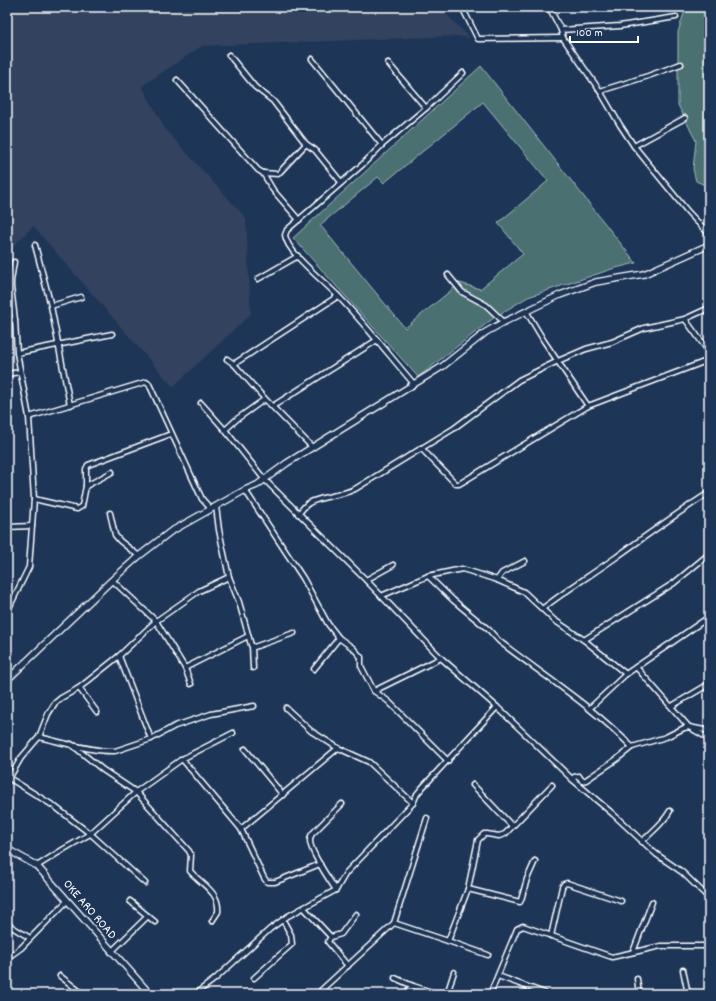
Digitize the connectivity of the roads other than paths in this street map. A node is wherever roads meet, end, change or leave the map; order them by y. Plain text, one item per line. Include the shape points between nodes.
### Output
1 (462, 7) edge
2 (556, 7) edge
3 (550, 8) edge
4 (676, 16) dead end
5 (561, 30) junction
6 (563, 38) junction
7 (229, 55) dead end
8 (312, 59) dead end
9 (388, 63) dead end
10 (681, 64) dead end
11 (463, 73) dead end
12 (177, 80) dead end
13 (600, 91) junction
14 (426, 108) junction
15 (685, 118) dead end
16 (306, 144) junction
17 (382, 144) junction
18 (634, 146) junction
19 (263, 173) junction
20 (341, 182) junction
21 (299, 220) junction
22 (709, 234) edge
23 (35, 245) dead end
24 (709, 245) edge
25 (298, 256) junction
26 (14, 262) dead end
27 (448, 275) dead end
28 (258, 279) dead end
29 (338, 296) junction
30 (81, 297) dead end
31 (51, 306) junction
32 (709, 308) edge
33 (526, 311) junction
34 (684, 319) junction
35 (7, 320) edge
36 (15, 320) junction
37 (504, 322) junction
38 (112, 334) dead end
39 (376, 340) junction
40 (59, 345) junction
41 (709, 352) edge
42 (17, 353) junction
43 (227, 359) dead end
44 (558, 360) junction
45 (709, 360) edge
46 (234, 364) junction
47 (20, 372) junction
48 (7, 374) edge
49 (414, 384) junction
50 (265, 399) junction
51 (201, 403) dead end
52 (70, 405) junction
53 (273, 406) junction
54 (588, 406) junction
55 (29, 417) junction
56 (225, 430) junction
57 (171, 434) junction
58 (312, 448) junction
59 (421, 448) junction
60 (112, 472) dead end
61 (264, 480) junction
62 (86, 486) junction
63 (245, 490) junction
64 (709, 493) edge
65 (34, 499) junction
66 (213, 508) junction
67 (110, 513) dead end
68 (298, 514) junction
69 (32, 526) junction
70 (7, 527) edge
71 (709, 554) edge
72 (139, 556) junction
73 (525, 561) dead end
74 (393, 565) dead end
75 (428, 576) junction
76 (229, 577) junction
77 (112, 580) junction
78 (366, 580) junction
79 (497, 580) junction
80 (381, 596) junction
81 (542, 609) junction
82 (7, 612) edge
83 (709, 617) edge
84 (156, 621) junction
85 (294, 634) dead end
86 (248, 636) junction
87 (339, 638) junction
88 (584, 640) junction
89 (252, 646) junction
90 (119, 656) junction
91 (441, 658) junction
92 (636, 666) junction
93 (185, 668) junction
94 (253, 668) dead end
95 (314, 669) dead end
96 (626, 674) junction
97 (7, 680) edge
98 (191, 684) dead end
99 (709, 684) edge
100 (79, 688) junction
101 (374, 691) junction
102 (254, 706) dead end
103 (672, 706) junction
104 (497, 707) junction
105 (286, 708) dead end
106 (590, 708) junction
107 (97, 712) dead end
108 (690, 727) junction
109 (709, 731) edge
110 (233, 733) dead end
111 (39, 737) junction
112 (151, 739) junction
113 (709, 741) edge
114 (71, 744) junction
115 (632, 746) junction
116 (338, 748) junction
117 (245, 749) dead end
118 (182, 759) junction
119 (448, 761) junction
120 (8, 780) edge
121 (573, 780) junction
122 (473, 785) dead end
123 (552, 785) dead end
124 (136, 792) junction
125 (283, 795) junction
126 (413, 803) junction
127 (342, 804) dead end
128 (670, 811) dead end
129 (427, 818) dead end
130 (512, 826) junction
131 (241, 829) junction
132 (90, 834) junction
133 (642, 842) junction
134 (7, 849) edge
135 (535, 861) dead end
136 (320, 864) junction
137 (36, 866) junction
138 (145, 884) dead end
139 (468, 889) junction
140 (336, 890) junction
141 (709, 890) edge
142 (708, 897) edge
143 (67, 900) junction
144 (130, 901) dead end
145 (621, 901) dead end
146 (652, 902) dead end
147 (304, 908) junction
148 (356, 914) dead end
149 (148, 916) junction
150 (283, 920) junction
151 (212, 921) dead end
152 (155, 922) dead end
153 (394, 923) junction
154 (7, 925) edge
155 (551, 936) junction
156 (331, 937) junction
157 (30, 938) junction
158 (448, 941) junction
159 (709, 946) edge
160 (111, 952) junction
161 (633, 952) junction
162 (488, 955) dead end
163 (7, 958) edge
164 (348, 966) junction
165 (683, 970) dead end
166 (454, 972) dead end
167 (60, 976) dead end
168 (498, 976) junction
169 (254, 978) dead end
170 (396, 978) dead end
171 (637, 978) dead end
172 (413, 986) junction
173 (540, 993) edge
174 (81, 994) edge
175 (150, 994) edge
176 (195, 994) edge
177 (317, 994) edge
178 (404, 994) edge
179 (438, 994) edge
180 (447, 994) edge
181 (490, 994) edge
182 (547, 994) edge
183 (639, 994) edge
184 (688, 994) edge

1 - 6 street via 478,39
2 - 3 street
3 - 5 street
4 - 5 street via 620,26
5 - 6 street
6 - 13 street
7 - 16 street via 255,87 273,101
8 - 17 street
9 - 14 street
10 - 13 street
11 - 14 street
12 - 19 street
13 - 18 street
14 - 17 street
15 - 18 street
16 - 19 street via 278,174
16 - 20 street via 315,150
17 - 20 street via 366,162
18 - 22 street
19 - 21 street via 273,190
20 - 21 street
21 - 25 street via 285,234 287,243
23 - 31 street
24 - 33 street via 644,274 596,282
25 - 28 street
25 - 29 street
26 - 36 street via 11,281
27 - 37 street via 462,292 486,305
29 - 39 street
29 - 46 street
30 - 31 street
31 - 40 street
32 - 34 street
33 - 37 street
33 - 44 street
34 - 41 street
34 - 44 street via 644,328 621,339
35 - 36 street
36 - 42 street
37 - 49 street
38 - 40 street
39 - 49 street
39 - 53 street
40 - 42 street
40 - 52 street
42 - 47 street
43 - 46 street
44 - 54 street
44 - 59 street via 519,380 453,429
45 - 54 street
46 - 50 street
47 - 48 street
47 - 55 street
49 - 58 street
50 - 53 street
50 - 56 street
51 - 56 street
52 - 55 street
52 - 57 street via 146,382
53 - 58 street
54 - 59 street via 459,484 456,484
55 - 65 street
56 - 61 street
57 - 62 street via 91,463 86,469
57 - 66 street via 202,499
58 - 61 street
59 - 68 street via 355,489 314,500
60 - 62 street
61 - 63 street
61 - 68 street
62 - 65 street via 82,506 77,509
63 - 66 street
63 - 87 street
64 - 81 street
65 - 69 street
66 - 72 street via 170,532
66 - 76 street
67 - 72 street via 120,541
68 - 78 street
69 - 70 street
69 - 82 street via 28,572
71 - 88 street via 674,583
72 - 77 street
73 - 79 street via 502,573
74 - 78 street
75 - 79 street via 462,569
75 - 80 street
75 - 106 street via 499,641
76 - 84 street via 199,591
76 - 86 street
77 - 84 street
77 - 97 street
78 - 80 street
79 - 81 street via 524,592
80 - 91 street
81 - 88 street
83 - 92 street
84 - 90 street
84 - 93 street
85 - 89 street
86 - 89 street
86 - 93 street
87 - 95 street
87 - 101 street via 361,657 361,666
88 - 96 street
89 - 94 street
90 - 100 street
90 - 112 street
91 - 101 street
91 - 104 street
92 - 96 street
92 - 103 street
93 - 98 street
96 - 106 street
99 - 103 street
100 - 107 street
100 - 111 street via 55,703
101 - 119 street via 388,701
102 - 112 street via 211,714 175,726
103 - 108 street
104 - 119 street
104 - 121 street
105 - 116 street via 306,727
106 - 115 street
108 - 109 street
108 - 113 street
108 - 115 street via 666,737
110 - 118 street
111 - 114 street
111 - 120 street via 21,758
112 - 114 street via 114,751
114 - 124 street
115 - 121 street via 586,780 582,781 579,776
116 - 125 street
116 - 126 street via 369,762
117 - 125 street
118 - 124 street
118 - 131 street
119 - 126 street via 417,794
120 - 132 street via 54,806
121 - 133 street
122 - 130 street
123 - 130 street
124 - 132 street
124 - 151 street via 189,852 190,872 214,894 218,908
125 - 131 street
126 - 140 street via 346,873
127 - 136 street via 309,839
128 - 133 street via 664,822
129 - 153 street
130 - 139 street via 502,836 484,834 478,840
131 - 136 street via 266,882 275,882
132 - 137 street
132 - 138 street
133 - 142 street via 682,872
134 - 137 street, OKE ARO ROAD
135 - 139 street via 520,902
136 - 140 street
137 - 143 street, OKE ARO ROAD
139 - 158 street
140 - 147 street
141 - 142 street
143 - 157 street
143 - 160 street, OKE ARO ROAD
144 - 149 street
145 - 155 street via 564,884
146 - 161 street
147 - 150 street
147 - 156 street
148 - 156 street via 341,934
149 - 152 street
149 - 160 street
150 - 169 street via 291,935 292,944
150 - 176 street
153 - 158 street
153 - 164 street
154 - 157 street
155 - 161 street via 612,957
155 - 168 street via 523,926 519,927
156 - 164 street via 328,942
157 - 163 street
158 - 162 street
159 - 161 street via 661,946
160 - 175 street, OKE ARO ROAD
164 - 177 street
165 - 184 street
166 - 180 street
167 - 174 street
168 - 173 street
168 - 181 street
170 - 172 street
171 - 183 street
172 - 178 street
172 - 179 street
173 - 182 street

